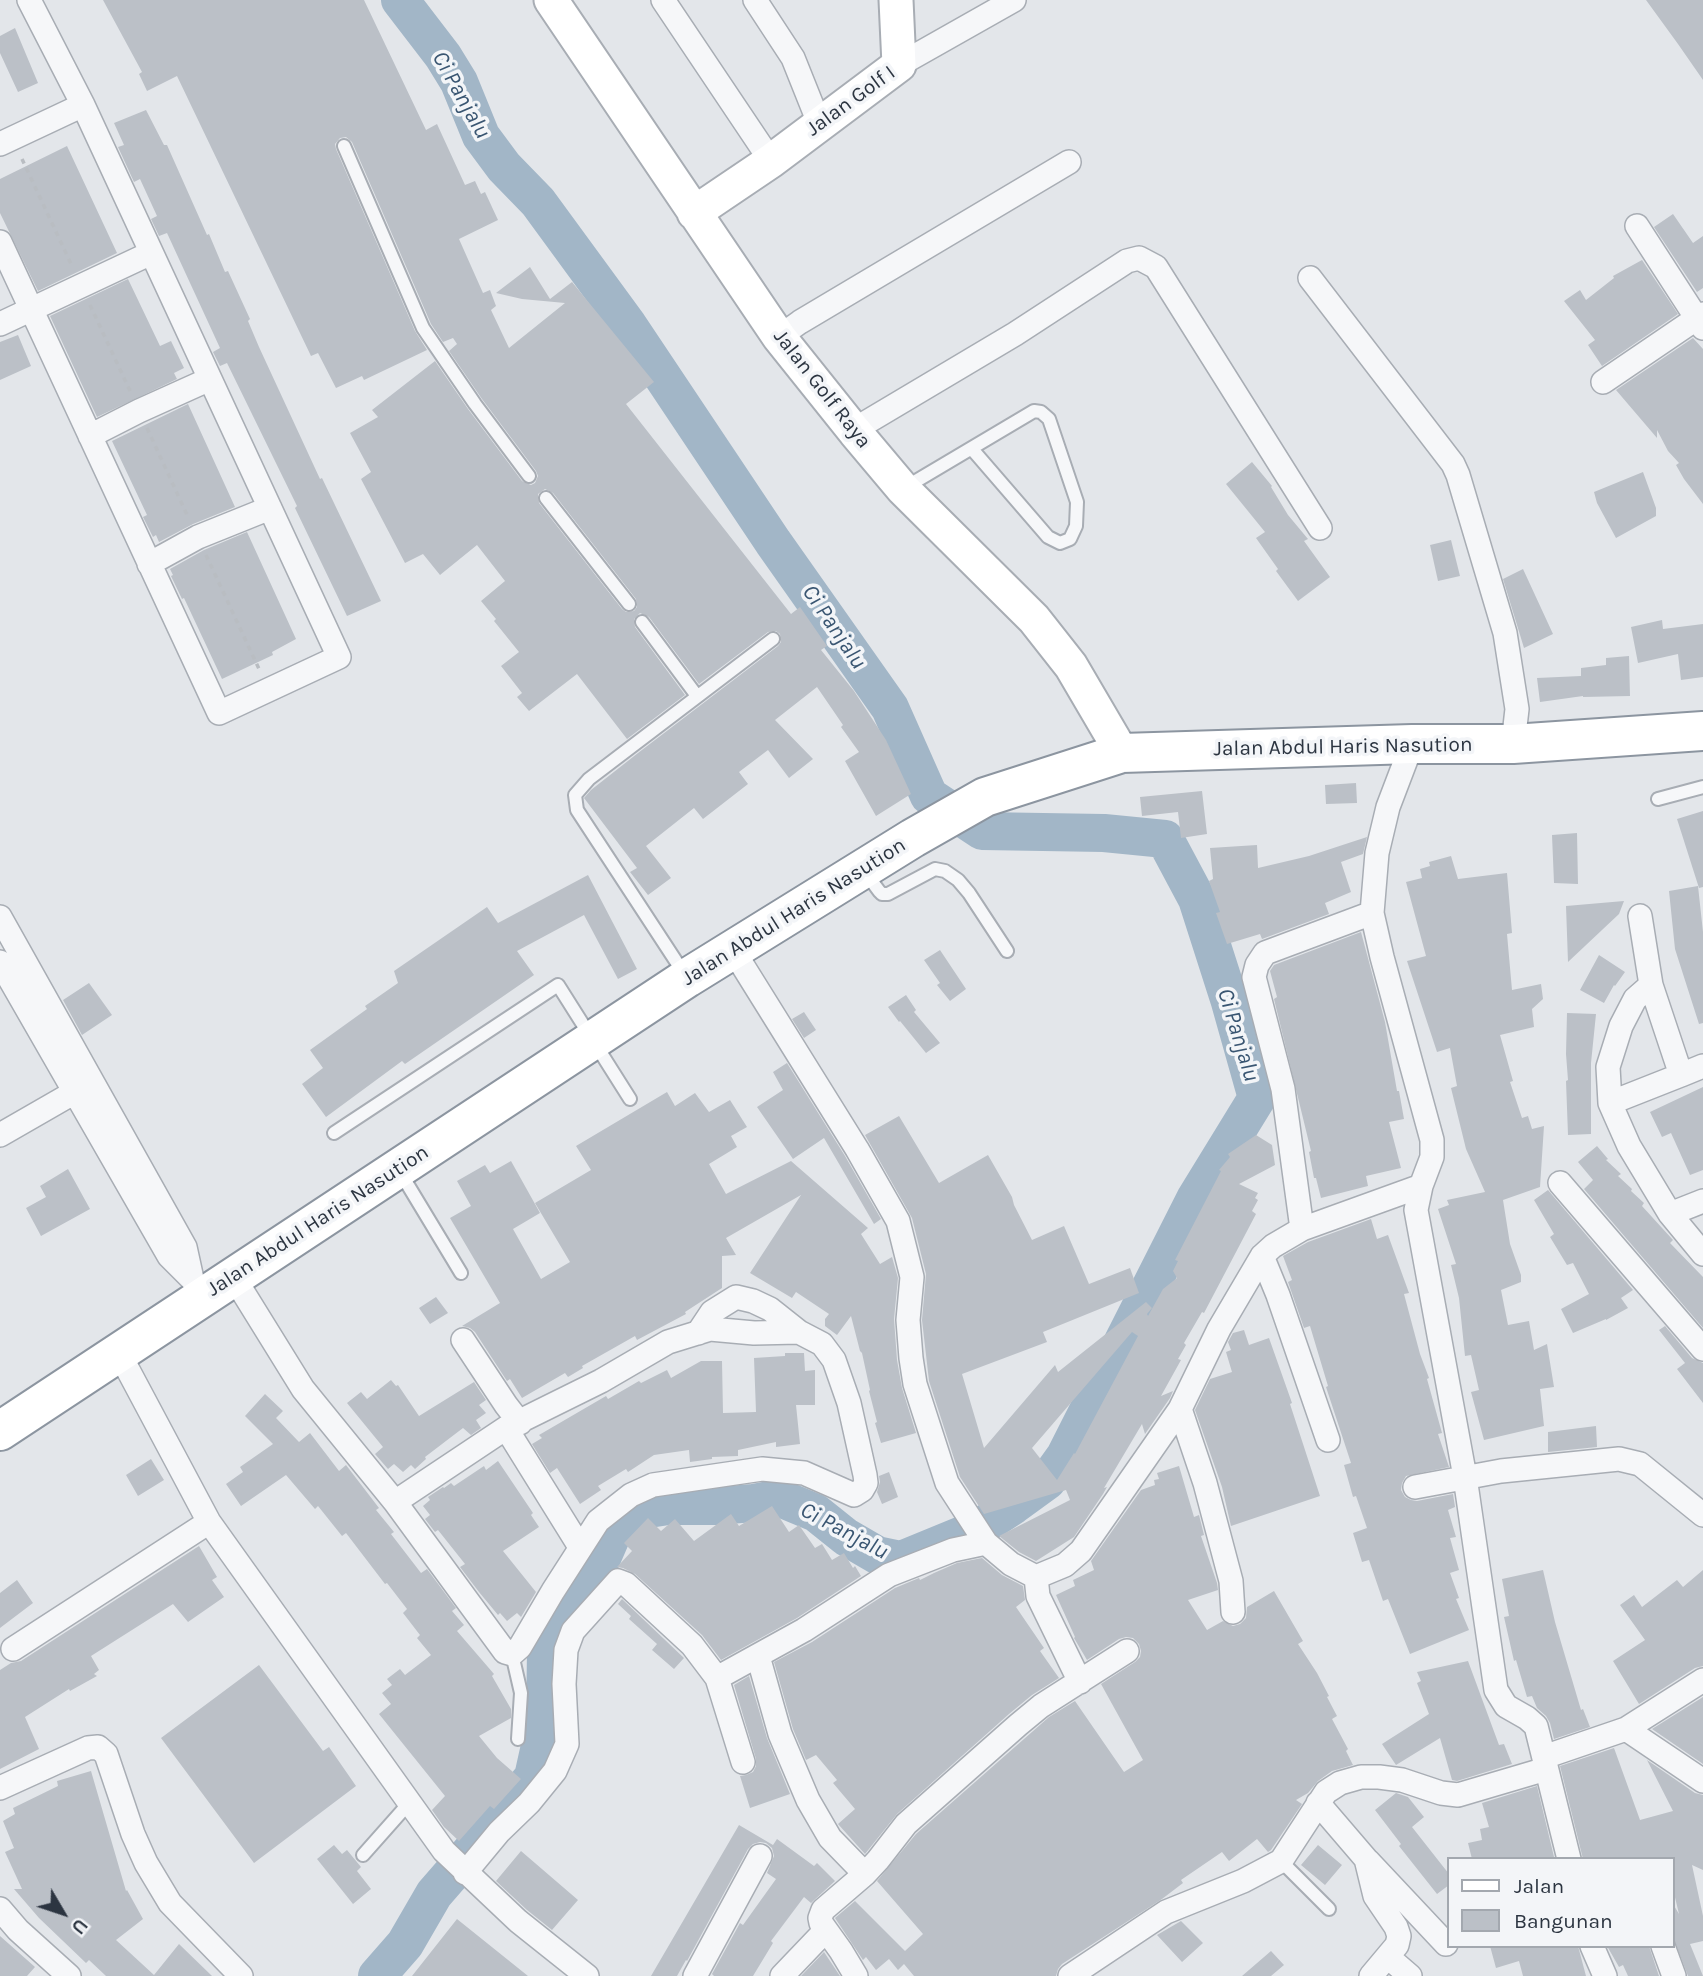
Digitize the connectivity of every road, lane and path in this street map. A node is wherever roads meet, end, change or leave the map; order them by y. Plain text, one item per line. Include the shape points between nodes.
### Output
1 (29, 0) edge
2 (551, 0) edge
3 (663, 0) edge
4 (755, 0) edge
5 (896, 0) edge
6 (1014, 0) edge
7 (898, 65) junction
8 (82, 105) junction
9 (819, 123) junction
10 (0, 144) edge
11 (344, 146) dead end
12 (771, 161) junction
13 (1069, 162) dead end
14 (694, 213) junction
15 (1637, 226) dead end
16 (0, 242) edge
17 (152, 253) junction
18 (1310, 278) dead end
19 (32, 310) junction
20 (1701, 320) edge
21 (0, 324) edge
22 (779, 337) junction
23 (210, 379) junction
24 (1603, 382) dead end
25 (855, 432) junction
26 (90, 436) junction
27 (972, 449) junction
28 (529, 475) dead end
29 (903, 489) junction
30 (546, 498) dead end
31 (270, 508) junction
32 (1320, 528) dead end
33 (149, 564) junction
34 (629, 604) dead end
35 (642, 622) dead end
36 (773, 639) dead end
37 (697, 696) junction
38 (1703, 731) edge
39 (1412, 744) junction
40 (1513, 744) junction
41 (1122, 753) junction
42 (1703, 787) edge
43 (1658, 799) dead end
44 (864, 869) junction
45 (1372, 913) junction
46 (1640, 916) dead end
47 (0, 917) edge
48 (733, 950) junction
49 (1007, 951) dead end
50 (0, 962) edge
51 (687, 978) junction
52 (1651, 985) junction
53 (594, 1040) junction
54 (1703, 1066) edge
55 (1681, 1075) junction
56 (84, 1087) junction
57 (630, 1099) dead end
58 (1610, 1103) junction
59 (334, 1133) dead end
60 (0, 1135) edge
61 (398, 1169) junction
62 (1560, 1183) dead end
63 (1421, 1186) junction
64 (1703, 1201) edge
65 (1670, 1214) junction
66 (1302, 1228) junction
67 (1699, 1242) edge
68 (1262, 1256) junction
69 (461, 1273) dead end
70 (209, 1284) junction
71 (799, 1332) junction
72 (698, 1333) junction
73 (463, 1340) dead end
74 (1703, 1349) edge
75 (119, 1353) junction
76 (1180, 1409) junction
77 (513, 1425) junction
78 (0, 1431) edge
79 (1328, 1440) dead end
80 (1465, 1476) junction
81 (1415, 1487) dead end
82 (395, 1502) junction
83 (1703, 1515) edge
84 (209, 1522) junction
85 (984, 1541) junction
86 (580, 1547) junction
87 (1036, 1577) junction
88 (1233, 1612) dead end
89 (13, 1649) dead end
90 (1127, 1651) dead end
91 (512, 1654) junction
92 (758, 1656) junction
93 (717, 1678) junction
94 (1703, 1680) edge
95 (1080, 1682) junction
96 (1626, 1729) junction
97 (518, 1739) dead end
98 (743, 1762) dead end
99 (1545, 1763) junction
100 (1703, 1781) edge
101 (0, 1788) edge
102 (410, 1802) junction
103 (1318, 1803) junction
104 (363, 1855) dead end
105 (760, 1856) dead end
106 (1568, 1857) edge
107 (1366, 1858) junction
108 (1281, 1861) junction
109 (464, 1871) junction
110 (865, 1874) junction
111 (0, 1909) edge
112 (1329, 1909) dead end
113 (825, 1931) junction
114 (1446, 1944) dead end
115 (1593, 1948) edge
116 (1664, 1948) edge
117 (1388, 1957) junction
118 (68, 1976) edge
119 (241, 1976) edge
120 (587, 1976) edge
121 (695, 1976) edge
122 (782, 1976) edge
123 (856, 1976) edge
124 (1070, 1976) edge
125 (1371, 1976) edge
126 (1410, 1976) edge
127 (1605, 1976) edge
128 (1674, 1976) edge

1 - 8 street
2 - 14 street, Jalan Golf Raya
3 - 12 street
4 - 9 street via 793,58
5 - 7 street
6 - 7 street, Jalan Golf I
7 - 9 street, Jalan Golf I
8 - 10 street
8 - 17 street
9 - 12 street, Jalan Golf I
11 - 28 lane via 423,328
12 - 14 street, Jalan Golf I
13 - 22 street
14 - 22 street, Jalan Golf Raya
15 - 20 street
16 - 19 street
17 - 19 street
17 - 23 street
18 - 40 street via 1454,464 1505,633 1517,709
19 - 21 street
19 - 26 street
20 - 24 street
22 - 25 street, Jalan Golf Raya
23 - 26 street
23 - 31 street
25 - 29 street, Jalan Golf Raya
25 - 32 street via 1127,261 1139,258 1156,267
26 - 33 street
27 - 27 lane via 1034,411 1049,419 1077,502 1070,539 1060,543 1048,537
27 - 29 lane
29 - 41 street, Jalan Golf Raya via 1034,619 1071,666
30 - 34 lane
31 - 33 street via 198,537
31 - 33 street via 339,657 219,713
35 - 37 lane
36 - 37 lane
37 - 51 lane via 589,779 575,795 577,810
38 - 40 highway, Jalan Abdul Haris Nasution
39 - 40 highway, Jalan Abdul Haris Nasution
39 - 41 highway, Jalan Abdul Haris Nasution
39 - 45 street via 1388,807 1377,853
41 - 44 highway, Jalan Abdul Haris Nasution via 985,797
42 - 43 lane
44 - 48 highway, Jalan Abdul Haris Nasution
44 - 49 lane via 882,894 935,869 945,871 970,893
45 - 63 street via 1432,1140 1432,1157
45 - 66 street via 1265,953 1254,977 1283,1089
46 - 52 street
47 - 56 street
48 - 51 highway, Jalan Abdul Haris Nasution
48 - 85 street via 898,1221 912,1277 908,1320 915,1384 947,1483
50 - 56 street
51 - 53 highway, Jalan Abdul Haris Nasution
52 - 55 street
52 - 58 street via 1635,999 1621,1026 1608,1067
53 - 57 lane
53 - 59 lane via 558,985
53 - 61 highway, Jalan Abdul Haris Nasution
54 - 55 street
55 - 58 street
56 - 60 street
56 - 70 street via 140,1187
58 - 65 street via 1629,1146
61 - 69 lane
61 - 70 highway, Jalan Abdul Haris Nasution
62 - 74 street
63 - 66 street
63 - 80 street via 1416,1210
64 - 65 street
65 - 67 street
66 - 68 street
68 - 76 street
68 - 79 street
70 - 75 highway, Jalan Abdul Haris Nasution
70 - 82 street
71 - 72 street via 710,1329
71 - 72 street via 770,1309 736,1297 712,1312
71 - 86 street via 822,1344 834,1360 865,1475 862,1490 854,1495 804,1472 762,1469 653,1485 631,1495 598,1521
72 - 77 street via 668,1342
73 - 77 street via 506,1405
75 - 78 highway, Jalan Abdul Haris Nasution
75 - 84 street
76 - 87 street via 1081,1551 1066,1565
76 - 88 street via 1228,1569
77 - 82 street
77 - 86 street
80 - 81 street
80 - 83 street via 1619,1459 1640,1464
80 - 99 street via 1496,1690 1506,1706 1536,1726
82 - 91 street via 505,1652
84 - 89 street
84 - 102 street
85 - 87 street via 1011,1564
85 - 92 street via 889,1575
86 - 91 street
87 - 95 street via 1038,1596
90 - 95 street
91 - 97 lane via 521,1693
92 - 93 street
92 - 110 street via 780,1734 808,1800 830,1838
93 - 98 street
93 - 109 street via 692,1645 618,1581 573,1631 566,1650 566,1744 555,1771
94 - 96 street
95 - 110 street via 1041,1706 906,1824
96 - 99 street
96 - 100 street
99 - 103 street via 1449,1794 1402,1780 1361,1777 1340,1783
99 - 106 street
101 - 119 street via 98,1747 106,1754 146,1863 170,1903
102 - 104 lane
102 - 109 street
103 - 107 street
103 - 108 street
105 - 121 street
107 - 114 street
107 - 117 street via 1375,1896 1399,1936
108 - 112 lane
108 - 124 street via 1166,1912
109 - 120 street
110 - 113 street via 823,1910 820,1918
111 - 118 street
113 - 122 street
113 - 123 street
115 - 127 street
116 - 128 street
117 - 125 street
117 - 126 street

